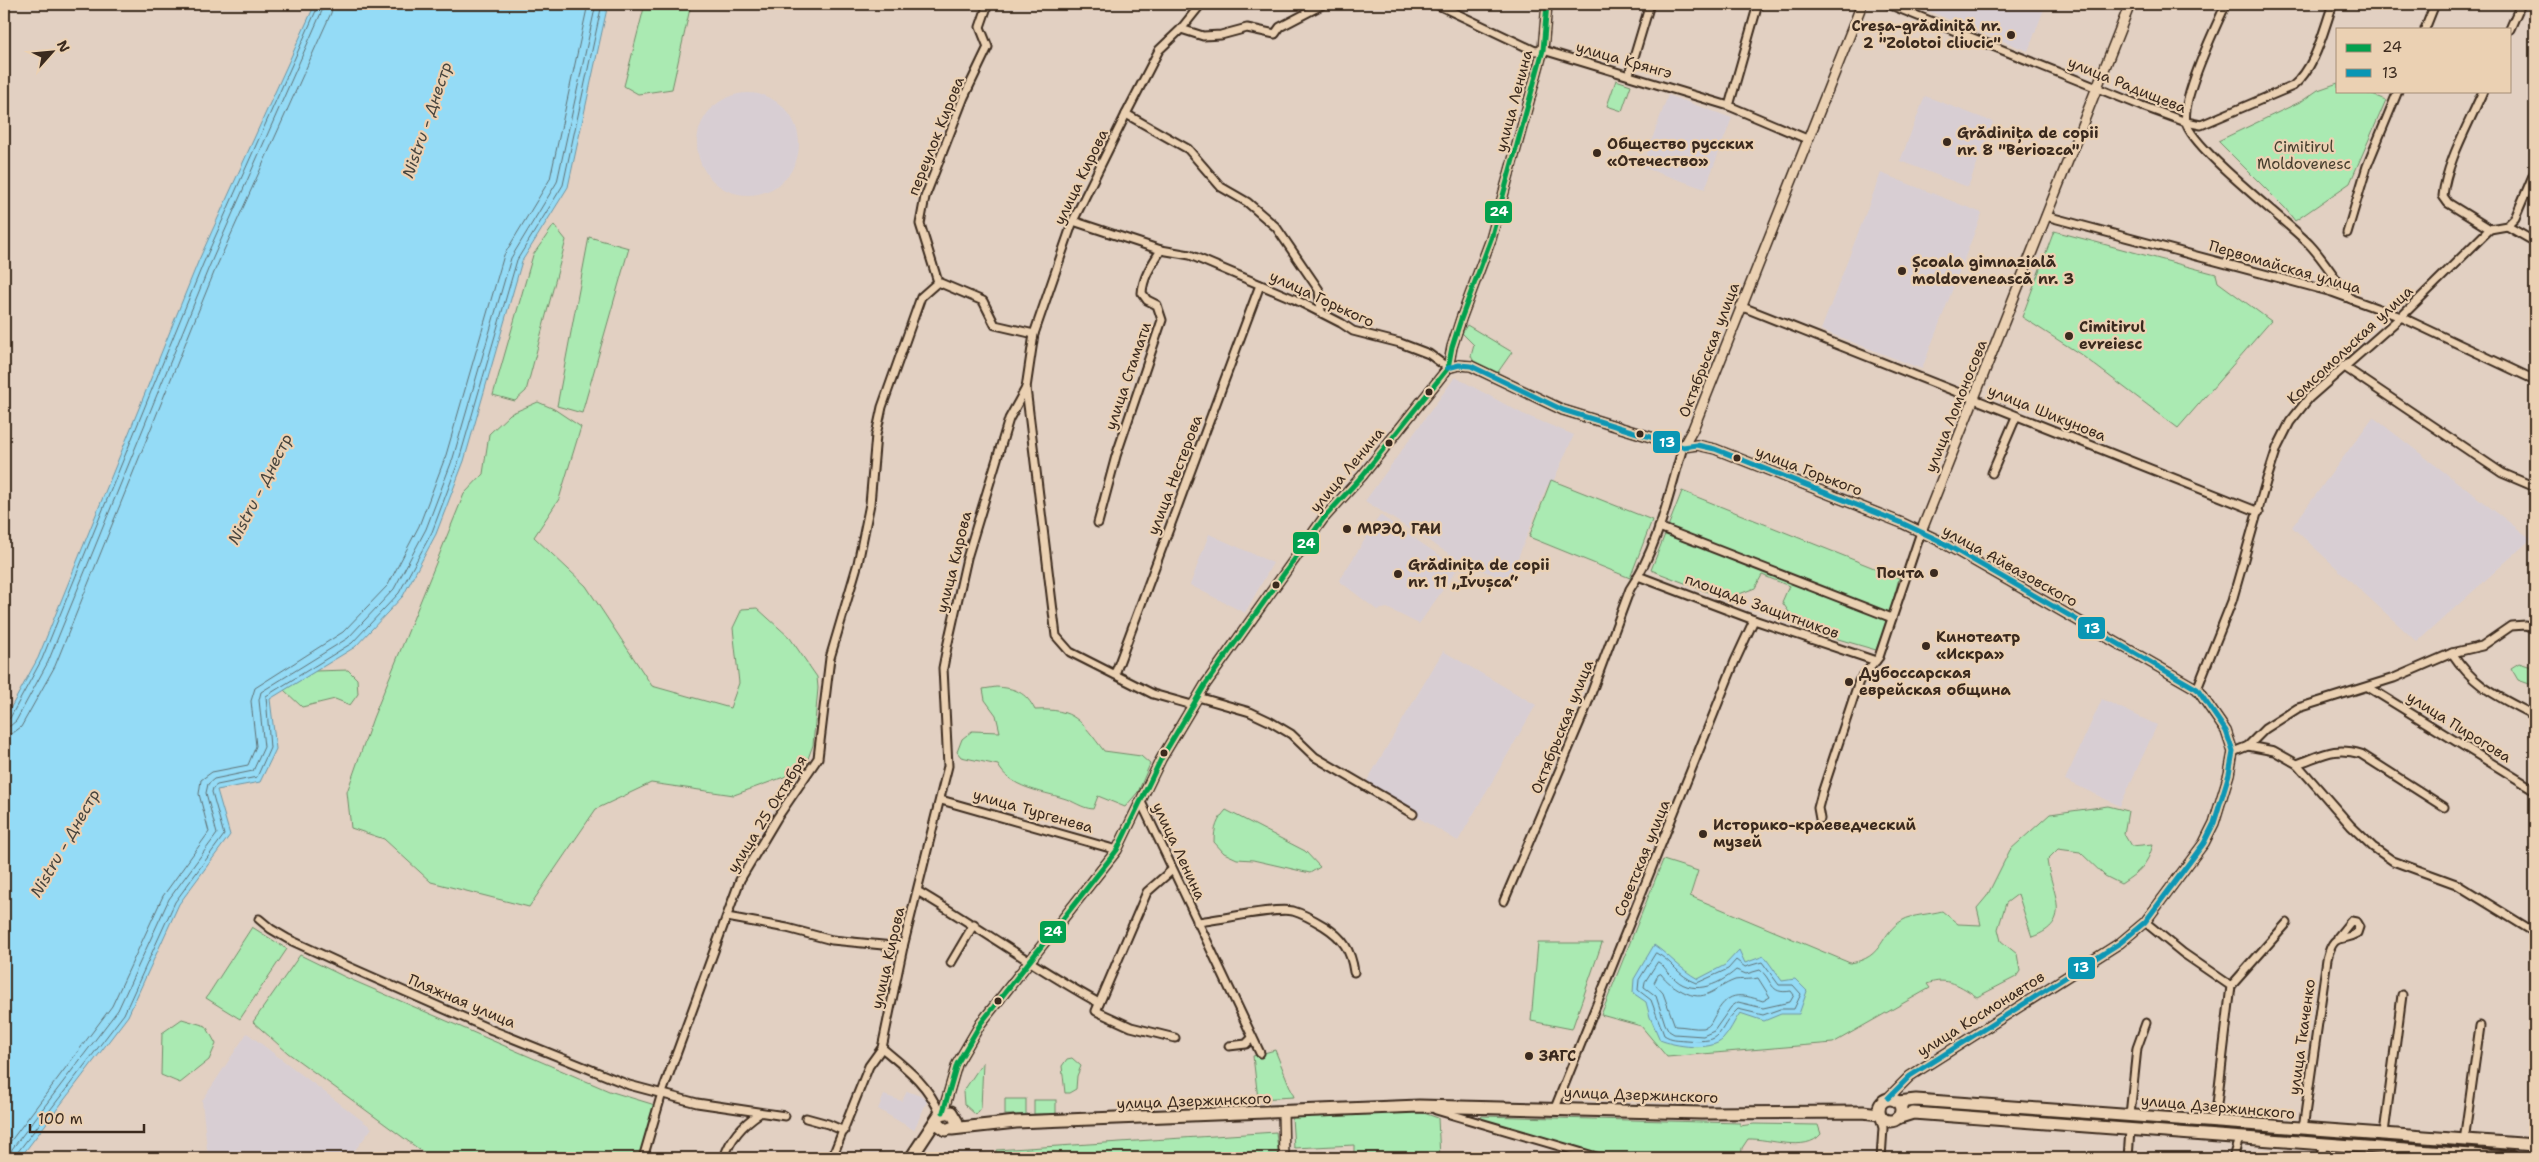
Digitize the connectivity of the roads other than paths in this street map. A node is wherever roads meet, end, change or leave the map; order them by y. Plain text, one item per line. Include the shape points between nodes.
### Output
1 (988, 4) edge
2 (1201, 4) edge
3 (1324, 4) edge
4 (1436, 4) edge
5 (1547, 4) edge
6 (1650, 4) edge
7 (1758, 4) edge
8 (1862, 4) edge
9 (1888, 4) edge
10 (2130, 4) edge
11 (2226, 4) edge
12 (2333, 4) edge
13 (2435, 4) edge
14 (2521, 4) edge
15 (2425, 28) edge
16 (2510, 28) edge
17 (1181, 29) junction
18 (1543, 50) junction
19 (1629, 74) junction
20 (2097, 87) junction
21 (2398, 92) edge
22 (2483, 92) edge
23 (1729, 106) junction
24 (1126, 114) junction
25 (2186, 122) junction
26 (1807, 140) junction
27 (2535, 171) edge
28 (2046, 216) junction
29 (1073, 221) junction
30 (2507, 226) junction
31 (2490, 229) junction
32 (2347, 233) dead end
33 (2535, 242) edge
34 (1162, 250) junction
35 (938, 282) junction
36 (1260, 285) junction
37 (2351, 299) junction
38 (1740, 306) junction
39 (1321, 311) junction
40 (2401, 317) junction
41 (1034, 334) junction
42 (2343, 366) junction
43 (1448, 368) junction
44 (2535, 380) edge
45 (1026, 388) junction
46 (1974, 399) junction
47 (2016, 417) junction
48 (1683, 447) junction
49 (1992, 473) dead end
50 (2535, 488) edge
51 (2259, 512) junction
52 (1098, 523) dead end
53 (1658, 527) junction
54 (1921, 532) junction
55 (1638, 576) junction
56 (1892, 618) junction
57 (1754, 620) junction
58 (2535, 628) edge
59 (2452, 653) junction
60 (1876, 661) junction
61 (1115, 674) junction
62 (2368, 687) junction
63 (2196, 689) junction
64 (1195, 701) junction
65 (2535, 716) edge
66 (2226, 731) joint
67 (2248, 746) junction
68 (2233, 752) junction
69 (2297, 764) junction
70 (2535, 790) edge
71 (940, 800) junction
72 (1141, 802) junction
73 (2444, 807) dead end
74 (1413, 814) dead end
75 (1820, 819) dead end
76 (1117, 850) junction
77 (1172, 870) junction
78 (919, 892) junction
79 (1504, 901) dead end
80 (727, 917) junction
81 (259, 919) dead end
82 (1197, 922) junction
83 (2146, 922) junction
84 (2287, 923) dead end
85 (974, 924) junction
86 (2534, 932) dead end
87 (2338, 937) dead end
88 (903, 947) junction
89 (1028, 962) junction
90 (951, 963) dead end
91 (1354, 972) dead end
92 (2231, 986) junction
93 (2402, 995) dead end
94 (1099, 1003) junction
95 (2146, 1023) dead end
96 (2480, 1026) dead end
97 (1175, 1038) dead end
98 (1252, 1038) junction
99 (1228, 1046) dead end
100 (882, 1048) junction
101 (1260, 1053) dead end
102 (662, 1093) junction
103 (1886, 1105) junction
104 (1419, 1106) junction
105 (1555, 1108) junction
106 (1283, 1112) junction
107 (760, 1113) junction
108 (946, 1115) junction
109 (2130, 1115) junction
110 (785, 1116) dead end
111 (806, 1118) dead end
112 (1895, 1119) junction
113 (2215, 1121) junction
114 (972, 1126) junction
115 (1883, 1128) junction
116 (949, 1129) junction
117 (2303, 1129) junction
118 (2130, 1130) junction
119 (844, 1132) junction
120 (2384, 1133) junction
121 (926, 1134) junction
122 (2239, 1138) junction
123 (2464, 1140) junction
124 (2324, 1144) junction
125 (2535, 1145) edge
126 (2406, 1155) edge
127 (643, 1158) edge
128 (724, 1158) edge
129 (832, 1158) edge
130 (911, 1158) edge
131 (1284, 1158) edge
132 (1600, 1158) edge
133 (1882, 1158) edge
134 (2128, 1158) edge
135 (2234, 1158) edge
136 (2320, 1158) edge
137 (2500, 1158) edge
138 (2511, 1158) edge

1 - 35 street, переулок Кирова via 980,27 988,47 964,97 923,206 920,224
2 - 17 street, улица Кирова
3 - 17 street via 1280,27 1275,34 1247,28 1203,36
4 - 18 street, улица Крянгэ via 1535,50
5 - 18 street, улица Ленина
6 - 19 street
7 - 23 street
8 - 26 street, Октябрьская улица
9 - 20 street, улица Радищева
10 - 20 street, улица Ломоносова
11 - 25 street via 2192,87
12 - 25 street via 2308,68 2293,86 2218,119 2200,125
13 - 15 street
14 - 16 street
17 - 24 street, улица Кирова via 1159,50
18 - 19 street, улица Крянгэ
18 - 43 street, улица Ленина via 1491,239 1458,329
19 - 23 street, улица Крянгэ
20 - 25 street, улица Радищева
20 - 28 street, улица Ломоносова
21 - 32 street via 2367,166
22 - 31 street via 2443,196 2448,203
23 - 26 street, улица Крянгэ
24 - 29 street, улица Кирова
24 - 39 street via 1188,149 1220,187 1247,202 1276,227 1319,290
25 - 37 street, улица Радищева via 2210,154 2311,246
26 - 38 street, Октябрьская улица
27 - 30 street via 2515,218
28 - 37 street, Первомайская улица
28 - 46 street, улица Ломоносова
29 - 34 street, улица Горького
29 - 41 street, улица Кирова
30 - 31 street
30 - 33 street
31 - 40 street, Комсомольская улица
34 - 36 street, улица Горького via 1190,255
34 - 52 street, улица Стамати via 1142,284 1142,293 1157,305 1162,320 1116,456
35 - 41 street via 983,301 996,325
35 - 80 street, улица 25 Октября via 921,297 882,408 876,435 870,504 858,563 830,658 818,758 749,863
36 - 39 street, улица Горького
36 - 61 street, улица Нестерова
37 - 40 street, Первомайская улица
38 - 46 street, улица Шикунова
38 - 48 street, Октябрьская улица via 1693,429
39 - 43 street, улица Горького via 1353,331 1428,354
40 - 42 street, Комсомольская улица
40 - 44 street, Первомайская улица
41 - 45 street, улица Кирова
42 - 50 street via 2502,473
42 - 51 street, Комсомольская улица via 2309,398 2290,422 2277,448
43 - 48 street, улица Горького via 1471,366 1562,410
43 - 64 street, улица Ленина via 1362,476 1323,519
45 - 61 street via 1056,636 1070,652
45 - 71 street, улица Кирова via 1009,419 966,558 947,647 943,668 948,766
46 - 47 street, улица Шикунова
46 - 54 street, улица Ломоносова
47 - 49 street
47 - 51 street, улица Шикунова
48 - 53 street, Октябрьская улица
48 - 54 street, улица Горького via 1697,445 1715,449
51 - 63 street, Комсомольская улица via 2232,601
53 - 55 street, Октябрьская улица
53 - 56 street
54 - 56 street, улица Ломоносова
54 - 63 street, улица Айвазовского
55 - 57 street, площадь Защитников
55 - 79 street, Октябрьская улица
56 - 60 street, улица Ломоносова
57 - 60 street, площадь Защитников
57 - 105 street, Советская улица
58 - 59 street via 2511,626 2482,646
59 - 62 street
59 - 65 street via 2472,679
60 - 75 street, улица Ломоносова via 1860,681 1822,793 1818,808
61 - 64 street via 1153,694
62 - 67 street via 2298,708 2265,729
62 - 70 street, улица Пирогова
63 - 66 street, улица Айвазовского
64 - 72 street, улица Ленина via 1161,759
64 - 74 street via 1250,712 1278,725 1316,757
66 - 68 street, улица Космонавтов
67 - 68 street
67 - 69 street via 2274,750
68 - 83 street, улица Космонавтов via 2224,796 2204,843
69 - 73 street via 2325,752 2338,750 2361,754
69 - 86 street via 2373,847 2393,861 2456,884
71 - 76 street, улица Тургенева
71 - 78 street, улица Кирова
72 - 76 street
72 - 77 street, улица Ленина
76 - 89 street
77 - 82 street, улица Ленина
77 - 94 street via 1147,892
78 - 85 street
78 - 88 street, улица Кирова
80 - 88 street via 832,940
80 - 102 street, улица 25 Октября
81 - 102 street, Пляжная улица via 276,932 338,962 492,1030 629,1085
82 - 91 street, улица Ленина via 1279,910 1293,911 1310,918 1344,942 1352,957
82 - 98 street, улица Ленина
83 - 92 street via 2183,953
83 - 103 street, улица Космонавтов via 2120,944 1926,1065 1902,1083
84 - 92 street
85 - 89 street
85 - 90 street
87 - 117 street, улица Ткаченко via 2329,950
88 - 100 street, улица Кирова
89 - 94 street
89 - 108 street via 981,1023 957,1064 947,1094
92 - 113 street
93 - 120 street
94 - 97 street via 1096,1010 1132,1027
95 - 109 street via 2137,1048
96 - 123 street
98 - 99 street via 1246,1044
98 - 101 street, улица Ленина
100 - 108 street via 915,1075
100 - 119 street, улица Кирова via 869,1066
102 - 107 street, Пляжная улица
102 - 127 street, улица 25 Октября
103 - 105 highway, улица Дзержинского via 1863,1112
103 - 109 highway, улица Дзержинского via 1916,1100
103 - 112 highway via 1900,1112
103 - 112 highway via 1887,1121
103 - 115 street
104 - 105 highway, улица Дзержинского
104 - 106 highway, улица Дзержинского
104 - 132 street, улица Дзержинского
106 - 114 highway, улица Дзержинского
106 - 131 street
107 - 110 street, Пляжная улица
107 - 128 street via 736,1135
108 - 114 highway
108 - 116 highway via 939,1125
108 - 116 highway via 957,1122
108 - 121 highway
109 - 113 highway, улица Дзержинского
111 - 119 street
112 - 115 street
112 - 118 highway, улица Дзержинского via 1913,1113
113 - 117 highway, улица Дзержинского
114 - 116 highway, улица Дзержинского
115 - 133 street
116 - 121 highway, улица Дзержинского
117 - 120 highway, улица Дзержинского
118 - 122 highway, улица Дзержинского
118 - 134 street
119 - 129 street, улица Кирова
120 - 123 highway, улица Дзержинского
121 - 130 highway
122 - 124 highway, улица Дзержинского
122 - 135 street
123 - 125 highway, улица Дзержинского
124 - 126 highway, улица Дзержинского
124 - 136 street
126 - 137 highway, улица Дзержинского
137 - 138 highway, улица Дзержинского

